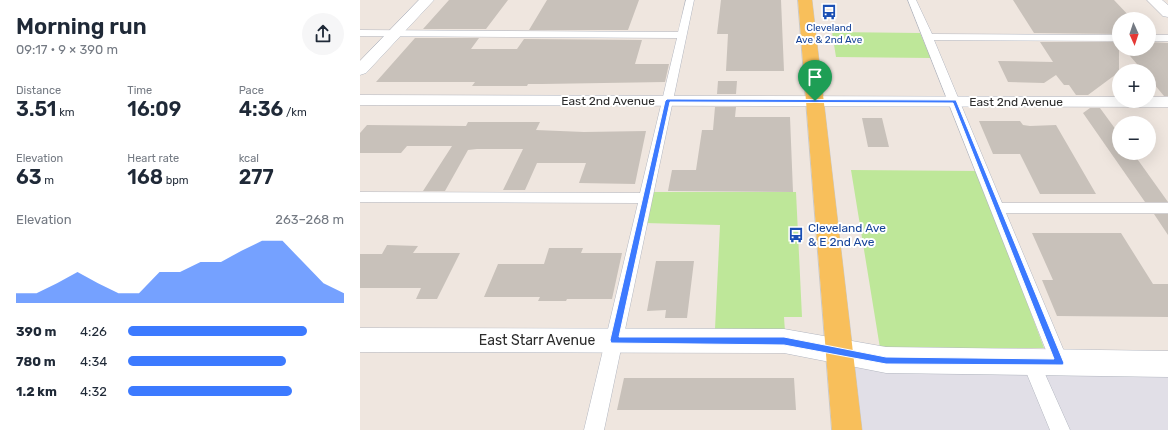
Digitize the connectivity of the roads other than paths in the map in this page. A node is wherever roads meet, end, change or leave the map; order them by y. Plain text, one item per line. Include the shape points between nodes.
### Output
1 (427, 0) edge
2 (690, 0) edge
3 (805, 0) edge
4 (912, 0) edge
5 (1154, 0) edge
6 (1168, 13) edge
7 (360, 33) edge
8 (395, 33) junction
9 (682, 35) junction
10 (928, 37) junction
11 (1112, 38) edge
12 (1156, 38) edge
13 (1168, 38) edge
14 (360, 70) edge
15 (360, 100) edge
16 (667, 101) junction
17 (815, 101) junction
18 (955, 101) junction
19 (1168, 102) edge
20 (360, 197) edge
21 (646, 198) junction
22 (998, 208) junction
23 (1168, 208) edge
24 (360, 340) edge
25 (614, 340) junction
26 (839, 351) junction
27 (1030, 362) junction
28 (1060, 363) junction
29 (1168, 364) edge
30 (594, 430) edge
31 (847, 430) edge
32 (1060, 430) edge

1 - 8 street
2 - 9 lane
3 - 17 main road
4 - 10 lane
5 - 6 street
7 - 8 lane
8 - 9 lane
8 - 14 street
9 - 16 lane
10 - 11 lane
10 - 18 lane
12 - 13 lane
15 - 16 street, East 2nd Avenue
16 - 17 street, East 2nd Avenue
16 - 21 lane
17 - 18 street, East 2nd Avenue
17 - 26 main road
18 - 19 street, East 2nd Avenue
18 - 22 lane
20 - 21 lane
21 - 25 lane
22 - 23 lane
22 - 28 lane
24 - 25 street, East Starr Avenue
25 - 26 street, East Starr Avenue via 784,341
25 - 30 lane
26 - 27 street, East Starr Avenue via 886,360
26 - 31 main road
27 - 28 street, East Starr Avenue
27 - 32 lane
28 - 29 street, East Starr Avenue

